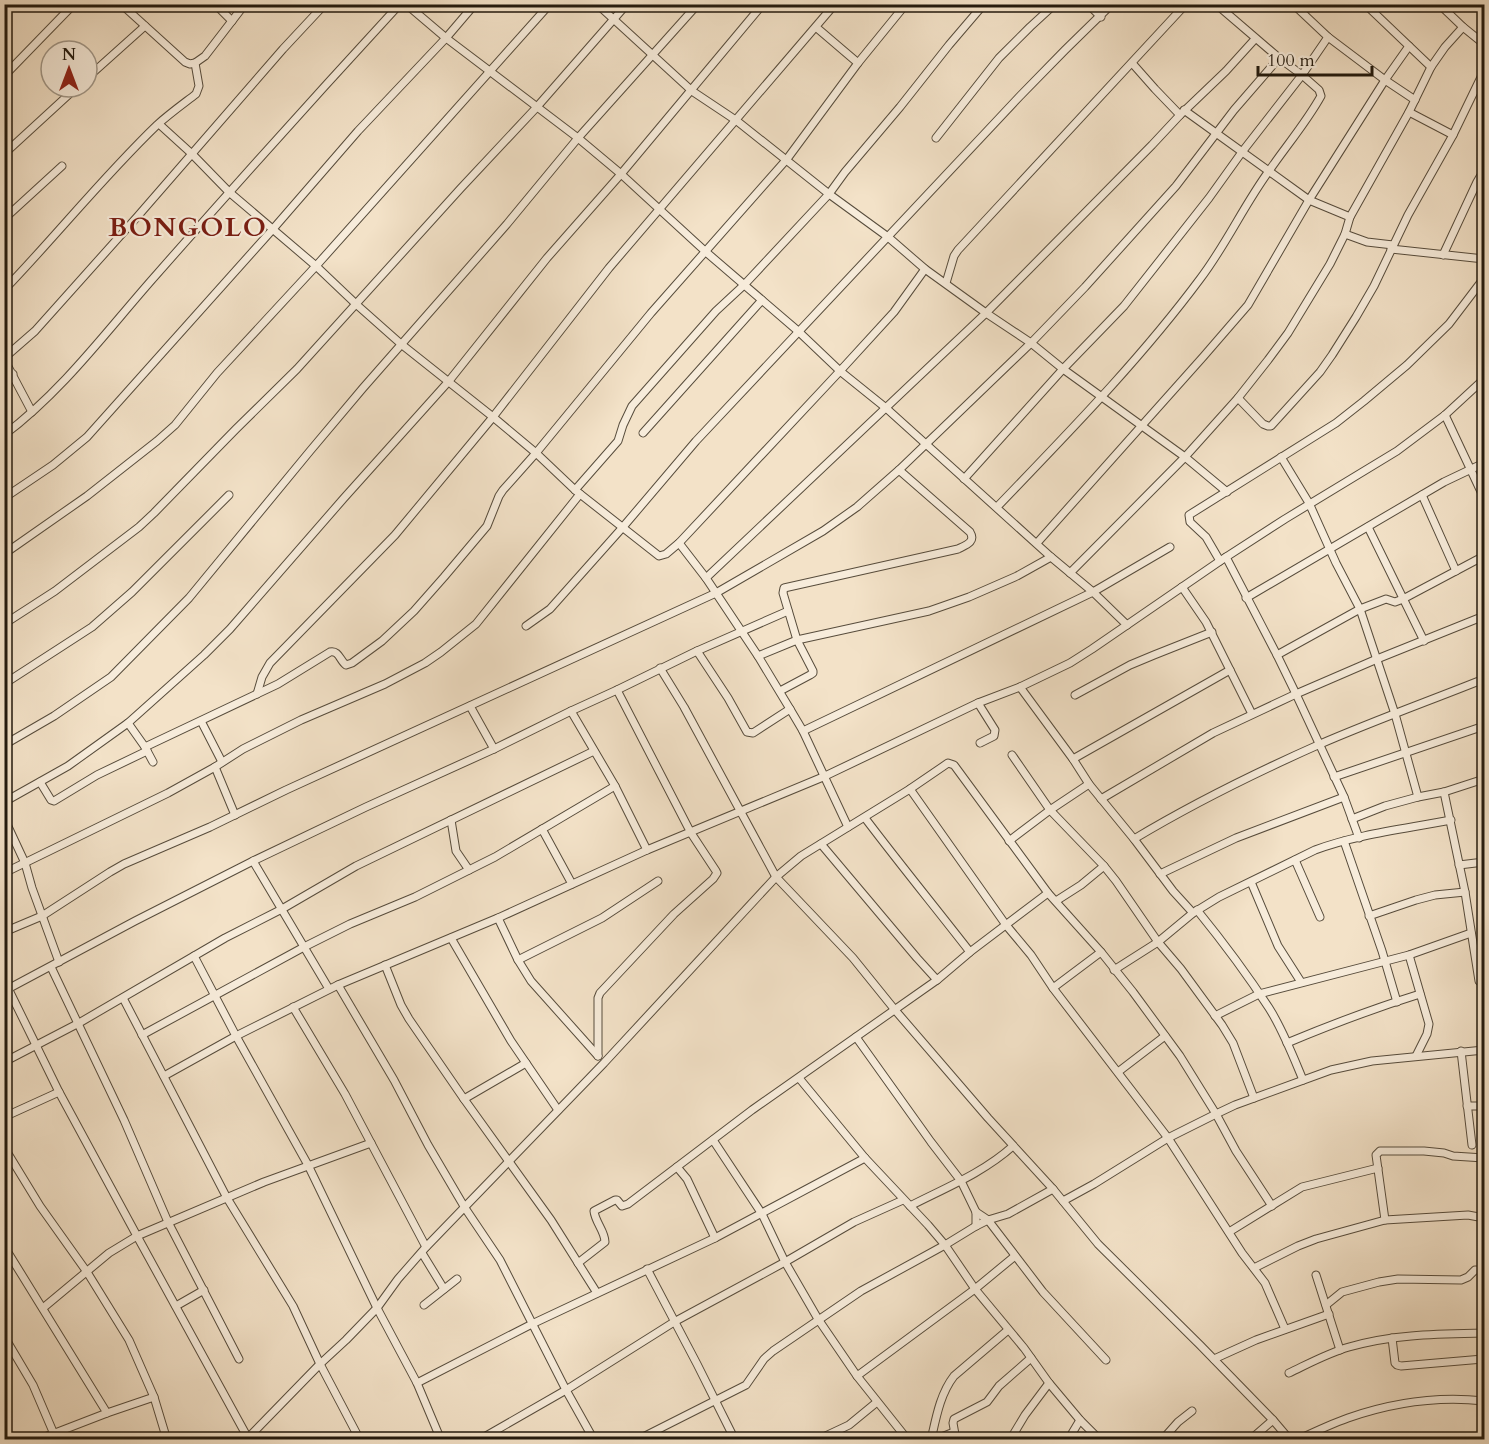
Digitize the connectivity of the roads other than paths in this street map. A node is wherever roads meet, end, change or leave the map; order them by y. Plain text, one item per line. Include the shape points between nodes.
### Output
1 (74, 4) edge
2 (121, 4) edge
3 (215, 4) edge
4 (245, 4) edge
5 (325, 4) edge
6 (400, 4) edge
7 (406, 4) edge
8 (475, 4) edge
9 (550, 4) edge
10 (597, 4) edge
11 (627, 4) edge
12 (698, 4) edge
13 (763, 4) edge
14 (836, 4) edge
15 (906, 4) edge
16 (984, 4) edge
17 (1055, 4) edge
18 (1088, 4) edge
19 (1112, 4) edge
20 (1186, 4) edge
21 (1216, 4) edge
22 (1293, 4) edge
23 (1365, 4) edge
24 (1439, 4) edge
25 (1101, 17) junction
26 (613, 18) junction
27 (232, 21) junction
28 (145, 26) junction
29 (1463, 27) junction
30 (817, 28) junction
31 (1328, 37) junction
32 (446, 38) junction
33 (1256, 39) junction
34 (1485, 44) edge
35 (1409, 46) junction
36 (653, 54) junction
37 (1279, 58) junction
38 (195, 63) junction
39 (858, 63) junction
40 (1132, 63) junction
41 (99, 67) edge
42 (1431, 67) junction
43 (490, 71) junction
44 (1485, 71) edge
45 (1302, 75) junction
46 (4, 76) edge
47 (1385, 80) junction
48 (692, 91) junction
49 (64, 99) edge
50 (1415, 100) junction
51 (536, 108) junction
52 (1182, 112) junction
53 (1409, 112) junction
54 (737, 121) junction
55 (159, 124) junction
56 (1215, 134) junction
57 (1453, 135) junction
58 (578, 138) junction
59 (936, 138) dead end
60 (1242, 152) junction
61 (4, 154) edge
62 (192, 154) junction
63 (787, 159) junction
64 (62, 166) dead end
65 (1485, 170) edge
66 (1268, 171) junction
67 (621, 174) junction
68 (229, 192) junction
69 (829, 194) junction
70 (1309, 200) junction
71 (660, 209) junction
72 (1350, 217) junction
73 (4, 219) edge
74 (273, 229) junction
75 (1345, 234) junction
76 (888, 237) junction
77 (1392, 247) junction
78 (706, 252) junction
79 (1443, 255) junction
80 (1485, 259) edge
81 (316, 266) junction
82 (925, 269) junction
83 (1485, 278) edge
84 (946, 284) junction
85 (744, 285) junction
86 (4, 290) edge
87 (762, 300) junction
88 (357, 305) junction
89 (986, 313) junction
90 (798, 331) junction
91 (1031, 343) junction
92 (401, 344) junction
93 (4, 358) edge
94 (1064, 369) junction
95 (840, 371) junction
96 (13, 374) junction
97 (4, 379) edge
98 (1485, 379) edge
99 (449, 381) junction
100 (1102, 397) junction
101 (1238, 398) junction
102 (886, 408) junction
103 (32, 412) junction
104 (1445, 416) junction
105 (493, 417) junction
106 (1142, 425) junction
107 (643, 433) dead end
108 (4, 435) edge
109 (926, 444) junction
110 (536, 453) junction
111 (1185, 457) junction
112 (1281, 457) junction
113 (1485, 463) edge
114 (1470, 469) junction
115 (899, 470) junction
116 (964, 480) junction
117 (578, 492) junction
118 (1227, 492) junction
119 (229, 495) dead end
120 (1422, 495) junction
121 (4, 498) edge
122 (1485, 498) edge
123 (1309, 503) junction
124 (997, 507) junction
125 (1368, 526) junction
126 (623, 527) junction
127 (680, 543) junction
128 (1037, 543) junction
129 (1170, 547) dead end
130 (1330, 549) junction
131 (4, 554) edge
132 (1485, 556) edge
133 (1051, 557) junction
134 (1223, 559) junction
135 (1455, 571) junction
136 (1070, 573) junction
137 (706, 578) junction
138 (1182, 587) junction
139 (1094, 592) junction
140 (716, 593) junction
141 (1246, 598) junction
142 (1403, 599) junction
143 (1360, 609) junction
144 (788, 611) junction
145 (1485, 616) edge
146 (4, 624) edge
147 (526, 626) dead end
148 (1127, 626) junction
149 (742, 632) junction
150 (1212, 632) junction
151 (797, 640) junction
152 (1424, 641) junction
153 (697, 651) junction
154 (1277, 655) junction
155 (758, 656) junction
156 (1377, 658) junction
157 (660, 668) junction
158 (1230, 670) junction
159 (1485, 679) edge
160 (4, 684) edge
161 (1020, 687) junction
162 (617, 690) junction
163 (780, 692) junction
164 (1296, 693) junction
165 (256, 694) junction
166 (1075, 695) dead end
167 (978, 703) junction
168 (470, 706) junction
169 (790, 709) junction
170 (571, 711) junction
171 (1252, 714) junction
172 (1395, 714) junction
173 (201, 721) junction
174 (128, 723) junction
175 (1485, 726) edge
176 (803, 731) junction
177 (980, 744) dead end
178 (1319, 744) junction
179 (4, 745) edge
180 (146, 749) junction
181 (494, 749) junction
182 (594, 751) junction
183 (1406, 752) junction
184 (1012, 755) dead end
185 (1073, 759) junction
186 (153, 762) dead end
187 (222, 762) junction
188 (215, 767) junction
189 (823, 777) junction
190 (1334, 777) junction
191 (1485, 779) edge
192 (40, 782) junction
193 (1089, 784) junction
194 (615, 786) junction
195 (910, 789) junction
196 (1444, 792) junction
197 (1344, 797) junction
198 (1418, 797) junction
199 (1101, 799) junction
200 (4, 802) edge
201 (1050, 810) junction
202 (740, 811) junction
203 (235, 815) junction
204 (4, 818) edge
205 (865, 818) junction
206 (1352, 819) junction
207 (451, 820) junction
208 (1450, 820) junction
209 (848, 827) junction
210 (542, 829) junction
211 (691, 833) junction
212 (1359, 838) junction
213 (1134, 839) junction
214 (1009, 841) junction
215 (1344, 841) junction
216 (822, 844) junction
217 (647, 850) junction
218 (1294, 860) junction
219 (254, 861) junction
220 (1485, 862) edge
221 (25, 863) junction
222 (1460, 865) junction
223 (1104, 866) junction
224 (469, 870) junction
225 (4, 873) edge
226 (1161, 874) junction
227 (776, 877) junction
228 (658, 881) dead end
229 (1251, 882) junction
230 (572, 884) junction
231 (1465, 892) junction
232 (1048, 893) junction
233 (1056, 902) junction
234 (282, 909) junction
235 (1195, 912) junction
236 (42, 916) junction
237 (1369, 916) junction
238 (1320, 917) dead end
239 (498, 918) junction
240 (1006, 925) junction
241 (4, 933) edge
242 (1471, 933) junction
243 (451, 938) junction
244 (1158, 942) junction
245 (303, 947) junction
246 (970, 952) junction
247 (1101, 952) junction
248 (1409, 955) junction
249 (194, 956) junction
250 (519, 960) junction
251 (59, 962) junction
252 (1385, 962) junction
253 (385, 966) junction
254 (51, 967) junction
255 (1114, 970) junction
256 (4, 980) edge
257 (937, 980) junction
258 (1479, 981) dead end
259 (1301, 982) junction
260 (338, 985) junction
261 (1053, 988) junction
262 (329, 989) junction
263 (7, 990) edge
264 (1259, 994) junction
265 (1420, 994) junction
266 (215, 995) junction
267 (123, 998) junction
268 (1397, 1002) junction
269 (293, 1007) junction
270 (895, 1010) junction
271 (1215, 1016) junction
272 (79, 1023) junction
273 (142, 1035) junction
274 (236, 1036) junction
275 (1165, 1036) junction
276 (856, 1037) junction
277 (1287, 1043) junction
278 (36, 1045) junction
279 (1485, 1050) edge
280 (1461, 1051) junction
281 (598, 1056) junction
282 (1416, 1056) junction
283 (4, 1062) edge
284 (526, 1063) junction
285 (604, 1063) junction
286 (1118, 1072) junction
287 (164, 1076) junction
288 (799, 1078) junction
289 (1303, 1080) junction
290 (59, 1092) junction
291 (1254, 1098) junction
292 (464, 1099) junction
293 (1467, 1106) junction
294 (1485, 1106) edge
295 (558, 1110) junction
296 (1216, 1114) junction
297 (4, 1117) edge
298 (1168, 1138) junction
299 (713, 1140) junction
300 (370, 1143) junction
301 (1472, 1145) dead end
302 (1013, 1146) junction
303 (4, 1148) edge
304 (865, 1158) junction
305 (1485, 1158) edge
306 (509, 1161) junction
307 (308, 1165) junction
308 (677, 1167) junction
309 (1378, 1168) junction
310 (961, 1181) junction
311 (1053, 1189) junction
312 (227, 1198) junction
313 (903, 1200) junction
314 (1063, 1201) junction
315 (910, 1206) junction
316 (1272, 1206) junction
317 (465, 1208) junction
318 (976, 1212) junction
319 (762, 1214) junction
320 (1485, 1218) edge
321 (988, 1220) junction
322 (1385, 1220) junction
323 (168, 1222) junction
324 (976, 1226) junction
325 (1229, 1232) junction
326 (137, 1236) junction
327 (715, 1238) junction
328 (945, 1245) junction
329 (4, 1246) edge
330 (424, 1250) junction
331 (1015, 1256) junction
332 (784, 1262) junction
333 (578, 1263) junction
334 (1254, 1268) junction
335 (647, 1269) junction
336 (1485, 1270) edge
337 (87, 1272) junction
338 (1316, 1275) dead end
339 (457, 1279) dead end
340 (975, 1288) junction
341 (444, 1289) junction
342 (204, 1290) junction
343 (597, 1293) junction
344 (424, 1305) dead end
345 (1326, 1305) junction
346 (176, 1306) junction
347 (43, 1308) junction
348 (377, 1308) junction
349 (1329, 1314) junction
350 (818, 1319) junction
351 (674, 1322) junction
352 (532, 1324) junction
353 (1285, 1329) junction
354 (1008, 1330) junction
355 (1485, 1333) edge
356 (4, 1336) edge
357 (1392, 1338) junction
358 (1340, 1350) junction
359 (1031, 1358) junction
360 (238, 1359) dead end
361 (1214, 1359) junction
362 (1483, 1359) edge
363 (1106, 1360) dead end
364 (320, 1364) junction
365 (1289, 1373) dead end
366 (857, 1376) junction
367 (417, 1383) junction
368 (1049, 1383) junction
369 (566, 1390) junction
370 (154, 1397) junction
371 (715, 1400) junction
372 (1485, 1401) edge
373 (877, 1402) junction
374 (1192, 1412) dead end
375 (107, 1413) junction
376 (1080, 1420) junction
377 (1273, 1420) junction
378 (54, 1434) junction
379 (955, 1436) edge
380 (248, 1439) edge
381 (37, 1440) edge
382 (167, 1440) edge
383 (360, 1440) edge
384 (441, 1440) edge
385 (479, 1440) edge
386 (594, 1440) edge
387 (637, 1440) edge
388 (735, 1440) edge
389 (817, 1440) edge
390 (908, 1440) edge
391 (933, 1440) edge
392 (1010, 1440) edge
393 (1068, 1440) edge
394 (1100, 1440) edge
395 (1162, 1440) edge
396 (1250, 1440) edge
397 (1290, 1440) edge
398 (1297, 1440) edge

1 - 46 street
2 - 28 street
3 - 27 street
4 - 27 street
5 - 62 street
6 - 68 street
7 - 32 street
8 - 32 street
9 - 43 street
10 - 26 street
11 - 26 street
12 - 36 street
13 - 48 street
14 - 30 street
15 - 39 street
16 - 69 street
17 - 59 street via 999,58
18 - 25 street
19 - 25 street
20 - 40 street
21 - 33 street
22 - 31 street
23 - 35 street
24 - 29 street
25 - 76 street via 1020,96
26 - 36 street
26 - 51 street
27 - 38 street via 206,56
28 - 38 street via 185,62
28 - 41 street
29 - 34 street
29 - 42 street
30 - 39 street
30 - 54 street
31 - 45 street
31 - 47 street
32 - 43 street
32 - 74 street
33 - 37 street
33 - 52 street
35 - 42 street
35 - 47 street
36 - 48 street
36 - 58 street
37 - 45 street
37 - 56 street
38 - 55 street via 199,86 196,94
39 - 63 street
40 - 52 street
40 - 84 street via 958,250
42 - 50 street
43 - 51 street
43 - 81 street
44 - 57 street
45 - 60 street
45 - 66 street via 1321,96
47 - 50 street
47 - 70 street
48 - 54 street
48 - 67 street
49 - 61 street
50 - 53 street
51 - 58 street
51 - 88 street
52 - 56 street
52 - 89 street
53 - 57 street
53 - 72 street
54 - 63 street
54 - 71 street
55 - 62 street
55 - 86 street
56 - 60 street
56 - 91 street via 1162,201
57 - 77 street
58 - 67 street
58 - 92 street
60 - 66 street
60 - 94 street via 1124,306
62 - 68 street
62 - 93 street via 35,331
63 - 69 street
63 - 78 street
64 - 73 street
65 - 79 street
66 - 70 street
66 - 100 street via 1201,278
67 - 71 street
67 - 99 street via 547,258
68 - 74 street
68 - 103 street via 55,392
69 - 76 street
69 - 85 street
70 - 72 street
70 - 106 street via 1248,304
71 - 78 street
71 - 105 street
72 - 75 street
74 - 81 street
74 - 121 street via 87,437
75 - 77 street
75 - 101 street via 1288,333
76 - 82 street
76 - 90 street
77 - 79 street
77 - 101 street via 1374,286 1332,355 1271,426 1263,424
78 - 85 street
78 - 110 street
79 - 80 street
81 - 88 street
81 - 131 street via 217,373 175,425 87,496
82 - 84 street
82 - 95 street via 894,312
83 - 112 street via 1449,324 1407,365 1336,423
84 - 89 street
85 - 87 street
85 - 117 street via 633,406 618,441
87 - 90 street
87 - 107 street
88 - 92 street
88 - 146 street via 139,527
89 - 91 street
89 - 102 street
90 - 95 street
90 - 126 street
91 - 94 street
91 - 109 street
92 - 99 street
92 - 179 street via 189,598 125,664 94,690
93 - 96 street
94 - 100 street
94 - 116 street
95 - 102 street
95 - 127 street
96 - 97 street
96 - 103 street
98 - 104 street
99 - 105 street
99 - 174 street via 230,629
100 - 106 street
100 - 124 street
101 - 111 street
102 - 109 street
102 - 137 street
103 - 108 street
104 - 114 street
104 - 123 street via 1397,451
105 - 110 street
105 - 165 street via 395,534 270,663
106 - 111 street
106 - 128 street
109 - 115 street
109 - 116 street
110 - 117 street
110 - 165 street via 499,496 490,521 469,548 414,611 382,640 349,664 330,652
111 - 118 street
111 - 136 street
112 - 118 street
112 - 123 street
113 - 114 street
114 - 120 street
114 - 122 street
115 - 140 street via 831,525
115 - 144 street via 970,532 972,540 958,549 784,588
116 - 124 street
117 - 126 street
117 - 187 street via 481,618 441,652 385,684 301,720
118 - 134 street via 1189,518
119 - 160 street via 92,627
120 - 125 street
120 - 135 street
123 - 130 street
123 - 134 street
124 - 128 street
125 - 130 street
125 - 142 street
126 - 127 street via 659,556
126 - 147 street via 549,609
127 - 137 street
128 - 133 street
129 - 139 street
130 - 141 street
130 - 143 street
132 - 135 street
133 - 136 street
133 - 151 street via 1017,576 929,611
134 - 138 street
134 - 141 street
135 - 142 street
136 - 139 street
137 - 140 street
138 - 148 street
138 - 150 street
139 - 148 street
139 - 176 street
140 - 149 street
140 - 168 street
141 - 154 street
142 - 143 street
142 - 152 street
143 - 154 street
143 - 156 street
144 - 149 street
144 - 151 street
145 - 152 street
148 - 161 street via 1070,663
149 - 153 street
149 - 155 street
150 - 158 street
150 - 166 street via 1138,662
151 - 155 street
151 - 163 street via 813,673
152 - 156 street
153 - 157 street
153 - 169 street via 747,732 753,733
154 - 164 street
155 - 163 street
156 - 164 street
156 - 172 street
157 - 162 street
157 - 202 street
158 - 171 street
158 - 185 street
159 - 172 street
161 - 167 street
161 - 185 street
162 - 170 street
162 - 211 street
163 - 169 street
164 - 171 street
164 - 178 street
165 - 173 street
167 - 177 street via 995,730 994,736
167 - 189 street
168 - 181 street
168 - 203 street
169 - 176 street
170 - 181 street
170 - 182 street
171 - 199 street via 1213,732
172 - 178 street
172 - 183 street
173 - 180 street
173 - 187 street
174 - 180 street
174 - 192 street
175 - 183 street
176 - 189 street
178 - 190 street
178 - 213 street via 1216,792
180 - 186 street
180 - 192 street via 54,801
181 - 219 street
182 - 194 street
182 - 207 street
183 - 190 street
183 - 198 street
184 - 201 street
185 - 193 street
187 - 188 street
188 - 203 street
188 - 221 street
189 - 202 street
189 - 209 street
190 - 197 street
191 - 196 street
192 - 200 street
193 - 199 street
193 - 201 street
194 - 210 street
194 - 217 street
195 - 205 street
195 - 214 street via 945,764 952,764
195 - 240 street
196 - 198 street
196 - 208 street
197 - 206 street
197 - 226 street via 1236,838
198 - 206 street
199 - 213 street
201 - 214 street
201 - 223 street
202 - 211 street
202 - 227 street
203 - 236 street via 124,864
204 - 221 street
205 - 209 street
205 - 246 street
206 - 212 street
207 - 224 street via 456,851
207 - 234 street via 356,866
208 - 212 street
208 - 222 street
209 - 216 street
210 - 224 street
210 - 230 street
211 - 217 street
211 - 281 street via 716,876 674,914 600,993
212 - 215 street
213 - 226 street
214 - 232 street
215 - 218 street
215 - 237 street
216 - 227 street
216 - 257 street
217 - 230 street
218 - 229 street
218 - 238 street
219 - 234 street
219 - 251 street
220 - 222 street
221 - 225 street
221 - 236 street
222 - 231 street
223 - 233 street
223 - 244 street
224 - 245 street
226 - 235 street
227 - 270 street via 853,958
227 - 285 street
228 - 250 street via 602,918
229 - 235 street
229 - 259 street via 1278,946
230 - 239 street
231 - 237 street via 1435,895
231 - 242 street
232 - 233 street
232 - 240 street
233 - 247 street
234 - 245 street
234 - 249 street
235 - 244 street
235 - 264 street
236 - 241 street
236 - 251 street
237 - 252 street
239 - 243 street
239 - 250 street
240 - 246 street
240 - 261 street
242 - 248 street
242 - 258 street
243 - 253 street
243 - 284 street
244 - 255 street
244 - 271 street
245 - 262 street
245 - 266 street
246 - 257 street
247 - 255 street
247 - 261 street
248 - 252 street
248 - 265 street
249 - 266 street
249 - 267 street
250 - 281 street via 541,994
251 - 254 street
252 - 259 street
252 - 268 street
253 - 260 street
253 - 292 street via 409,1019
254 - 263 street
254 - 272 street
255 - 275 street
256 - 263 street
257 - 270 street
259 - 264 street
260 - 262 street
260 - 317 street
261 - 286 street
262 - 269 street
263 - 278 street
264 - 271 street
264 - 277 street
265 - 268 street
265 - 282 street via 1429,1024
266 - 273 street
266 - 274 street
267 - 272 street
267 - 273 street
268 - 277 street
269 - 274 street
269 - 300 street
270 - 276 street
270 - 302 street
271 - 291 street via 1233,1043
272 - 278 street
272 - 323 street
273 - 287 street
274 - 287 street
274 - 307 street
275 - 286 street
275 - 296 street
276 - 288 street
276 - 310 street
277 - 289 street
278 - 283 street
278 - 290 street
279 - 280 street
280 - 282 street
280 - 293 street
281 - 285 street
282 - 289 street via 1350,1065
284 - 292 street
284 - 295 street
285 - 295 street
286 - 298 street
287 - 312 street
288 - 299 street
288 - 304 street
289 - 291 street
290 - 297 street
290 - 326 street
291 - 296 street
292 - 306 street
293 - 294 street
293 - 301 street
295 - 306 street
296 - 298 street
296 - 316 street
298 - 314 street
298 - 325 street
299 - 308 street
299 - 319 street
300 - 307 street
300 - 330 street
302 - 310 street
302 - 311 street
303 - 337 street
304 - 313 street
304 - 319 street
305 - 309 street via 1382,1151 1376,1155
306 - 317 street
306 - 333 street
307 - 312 street
307 - 348 street
308 - 327 street via 687,1179
308 - 333 street via 626,1206 615,1200 594,1211 605,1242
309 - 316 street via 1302,1187
309 - 322 street
310 - 315 street
310 - 318 street
311 - 314 street
311 - 321 street via 1008,1214
312 - 323 street
312 - 364 street via 293,1306
313 - 315 street
313 - 332 street via 854,1222
314 - 361 street via 1098,1244
315 - 328 street
316 - 325 street
317 - 330 street
317 - 352 street via 500,1260
318 - 321 street
318 - 324 street
319 - 327 street
319 - 332 street
320 - 322 street via 1468,1215
321 - 324 street
321 - 331 street
322 - 334 street via 1316,1239
323 - 326 street
323 - 342 street
324 - 328 street
325 - 334 street
326 - 337 street
326 - 346 street
327 - 335 street
328 - 340 street
328 - 350 street
329 - 347 street
330 - 341 street
330 - 348 street
331 - 340 street
331 - 363 street
332 - 350 street
332 - 351 street
333 - 343 street
334 - 353 street via 1265,1283
335 - 343 street
335 - 351 street
336 - 345 street via 1475,1270 1461,1280 1379,1282 1342,1292
337 - 347 street
337 - 370 street via 129,1340
338 - 345 street
339 - 341 street
340 - 354 street
340 - 366 street
341 - 344 street
342 - 346 street
342 - 360 street
343 - 352 street
345 - 349 street
346 - 380 street
347 - 375 street
348 - 364 street
348 - 367 street
349 - 353 street
349 - 358 street
350 - 366 street
350 - 371 street via 764,1359 746,1385
351 - 369 street
351 - 371 street
352 - 367 street
352 - 369 street
353 - 361 street
354 - 359 street
354 - 391 street via 947,1385
355 - 357 street
356 - 378 street via 33,1385
357 - 358 street
357 - 362 street via 1395,1363 1401,1366
358 - 365 street
359 - 368 street
359 - 379 street via 987,1402 954,1419
361 - 377 street
364 - 380 street
364 - 383 street
366 - 373 street
367 - 384 street
368 - 376 street
368 - 392 street
369 - 385 street
369 - 386 street
370 - 375 street
370 - 382 street
371 - 387 street
371 - 388 street
372 - 398 street via 1417,1401 1348,1418
373 - 389 street via 849,1425
373 - 390 street
374 - 395 street
375 - 378 street
376 - 393 street
376 - 394 street
377 - 396 street
377 - 397 street
378 - 381 street
379 - 391 street

